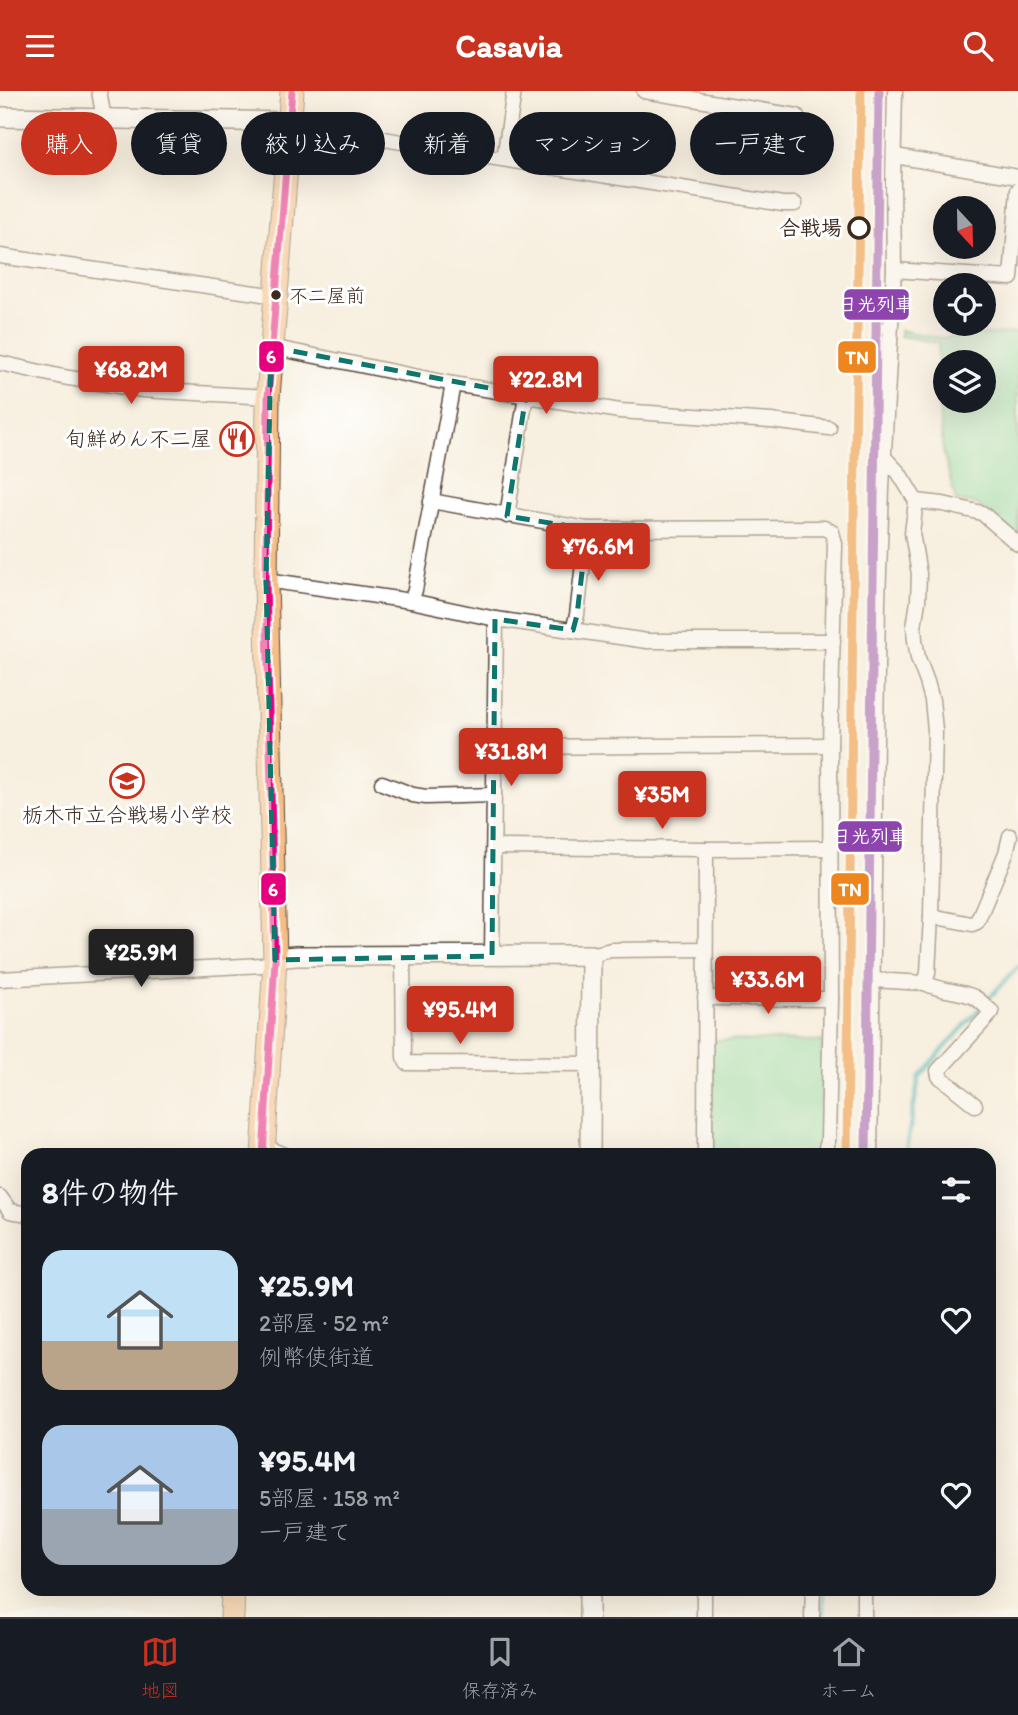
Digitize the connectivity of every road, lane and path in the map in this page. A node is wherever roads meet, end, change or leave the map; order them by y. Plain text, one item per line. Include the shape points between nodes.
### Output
1 (99, 91) edge
2 (292, 91) edge
3 (514, 91) edge
4 (644, 91) edge
5 (895, 91) edge
6 (103, 112) edge
7 (290, 112) edge
8 (773, 112) edge
9 (0, 117) edge
10 (21, 117) edge
11 (117, 119) edge
12 (241, 121) edge
13 (385, 139) edge
14 (894, 158) junction
15 (504, 159) junction
16 (285, 175) edge
17 (1018, 177) edge
18 (1018, 190) edge
19 (795, 204) dead end
20 (0, 256) edge
21 (894, 270) junction
22 (276, 296) junction
23 (271, 347) junction
24 (0, 363) edge
25 (453, 384) junction
26 (526, 395) junction
27 (268, 397) junction
28 (829, 428) dead end
29 (884, 457) junction
30 (431, 501) junction
31 (916, 501) junction
32 (508, 516) junction
33 (587, 529) junction
34 (1018, 544) edge
35 (266, 580) junction
36 (411, 601) junction
37 (496, 619) junction
38 (573, 630) junction
39 (833, 641) junction
40 (830, 745) junction
41 (494, 747) junction
42 (383, 783) dead end
43 (494, 795) junction
44 (1010, 836) dead end
45 (494, 847) junction
46 (830, 848) junction
47 (706, 849) junction
48 (1012, 855) edge
49 (931, 916) junction
50 (705, 949) junction
51 (591, 955) junction
52 (403, 956) junction
53 (492, 956) junction
54 (275, 960) junction
55 (0, 979) edge
56 (872, 980) junction
57 (925, 983) junction
58 (705, 998) junction
59 (831, 999) junction
60 (590, 1065) junction
61 (975, 1105) dead end
62 (271, 1148) edge
63 (590, 1148) edge
64 (705, 1148) edge
65 (826, 1148) edge
66 (870, 1148) edge
67 (0, 1198) edge
68 (21, 1213) edge
69 (233, 1596) edge
70 (589, 1596) edge
71 (704, 1596) edge
72 (813, 1596) edge
73 (864, 1596) edge
74 (232, 1617) edge
75 (589, 1617) edge
76 (704, 1617) edge
77 (812, 1617) edge
78 (864, 1617) edge

1 - 6 street
2 - 7 main road
3 - 15 street
4 - 8 street
5 - 14 street
9 - 10 street
11 - 12 street
13 - 15 street
14 - 17 street
14 - 21 street
15 - 19 street
16 - 22 main road
18 - 21 street via 1011,278
20 - 22 street
21 - 29 street
22 - 23 main road
23 - 25 street
23 - 27 main road
24 - 27 street via 143,390
25 - 26 street
25 - 30 street
26 - 28 street via 620,411
26 - 32 street
27 - 35 main road
29 - 31 street
29 - 56 street
30 - 32 street
30 - 36 street
31 - 34 street via 982,513
31 - 49 street via 912,534 919,574 915,640 930,691 935,730
32 - 33 street
33 - 38 street
33 - 39 street via 828,529 835,544
35 - 36 street
35 - 54 main road
36 - 37 street
37 - 38 street
37 - 41 street
38 - 39 street via 647,641
39 - 40 street
40 - 41 street
40 - 46 street
41 - 43 street
42 - 43 street via 426,797
43 - 45 street
44 - 48 street
45 - 47 street
45 - 53 street
46 - 47 street
46 - 59 street
47 - 50 street
48 - 49 street via 977,922
49 - 57 street
50 - 51 street via 611,950
50 - 58 street
51 - 53 street
51 - 60 street
52 - 53 street
52 - 54 street
52 - 60 street via 407,1063
54 - 55 street via 262,965
54 - 62 main road
56 - 57 street
56 - 66 street
57 - 61 street via 977,999 992,1011 938,1071
58 - 59 street
58 - 64 street
59 - 65 street
60 - 63 street
67 - 68 street via 10,1211
69 - 74 main road
70 - 75 street
71 - 76 street
72 - 77 street
73 - 78 street

